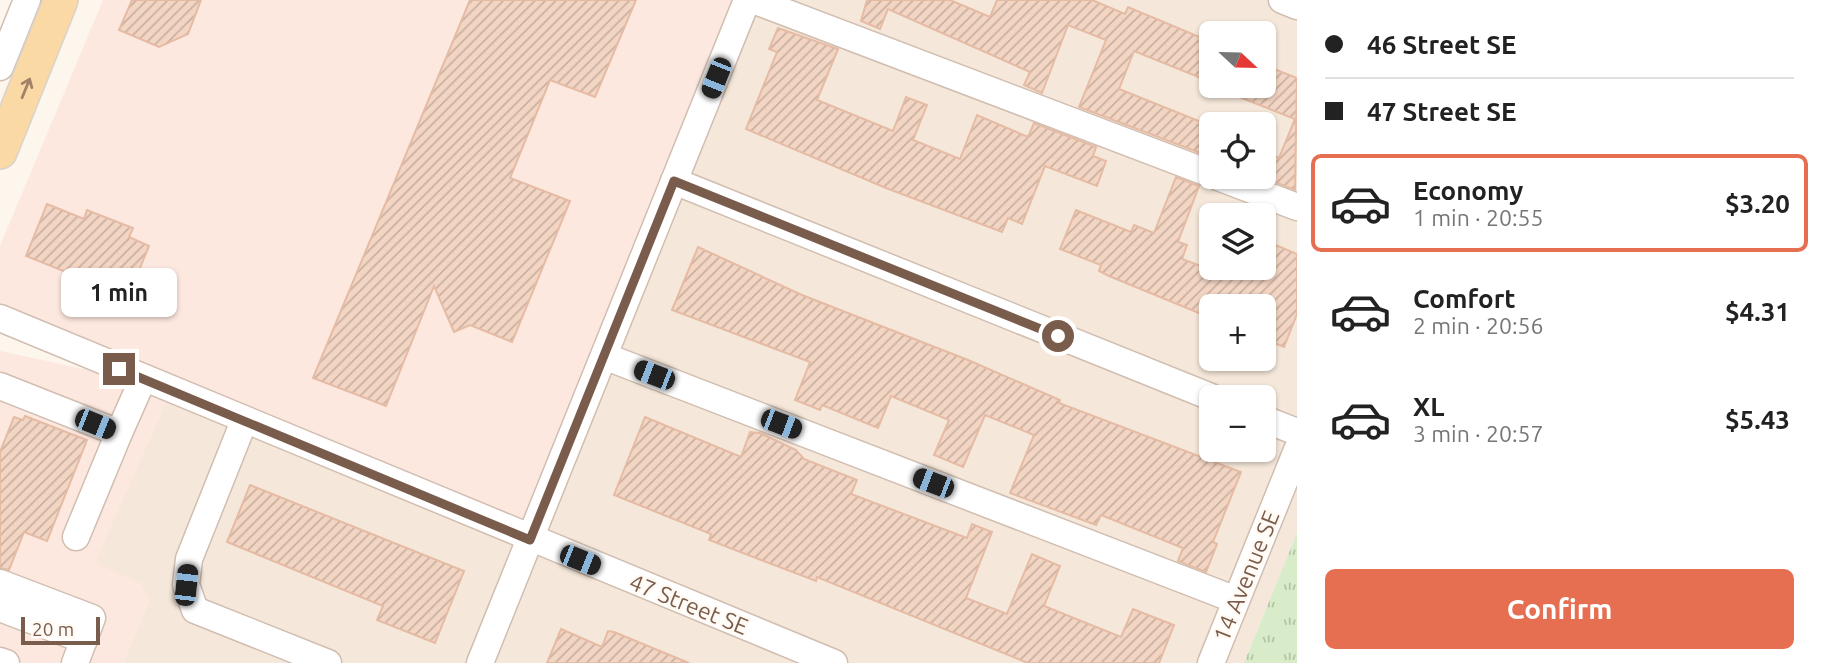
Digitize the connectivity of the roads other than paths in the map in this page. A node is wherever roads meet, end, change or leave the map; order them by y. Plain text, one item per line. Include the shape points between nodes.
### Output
1 (27, 0) edge
2 (61, 0) edge
3 (747, 0) edge
4 (753, 0) edge
5 (1282, 0) edge
6 (1297, 6) edge
7 (0, 67) edge
8 (0, 152) edge
9 (1199, 169) edge
10 (674, 181) junction
11 (1250, 189) edge
12 (1297, 207) edge
13 (0, 318) edge
14 (604, 356) junction
15 (143, 379) junction
16 (0, 386) edge
17 (1199, 392) edge
18 (244, 421) junction
19 (1276, 424) edge
20 (1297, 432) edge
21 (119, 433) junction
22 (1297, 450) edge
23 (76, 537) dead end
24 (530, 540) junction
25 (0, 583) edge
26 (1236, 600) junction
27 (0, 608) edge
28 (79, 652) edge
29 (0, 661) edge
30 (6, 663) edge
31 (328, 663) edge
32 (480, 663) edge
33 (834, 663) edge
34 (1211, 663) edge

1 - 7 street
8 -> 2 main road
3 - 10 street
4 - 9 street
5 - 6 street
10 - 14 street
10 - 17 street
11 - 12 street
13 - 15 street, 47 Street SE
14 - 24 street
14 - 26 street
15 - 18 street, 47 Street SE
15 - 21 street
16 - 21 street
18 - 24 street, 47 Street SE
18 - 31 street via 188,559 186,585 195,610
19 - 20 street
21 - 23 street
22 - 26 street, 14 Avenue SE
24 - 32 street
24 - 33 street, 47 Street SE
25 - 28 street via 92,618
26 - 34 street, 14 Avenue SE
27 - 28 street
29 - 30 street

